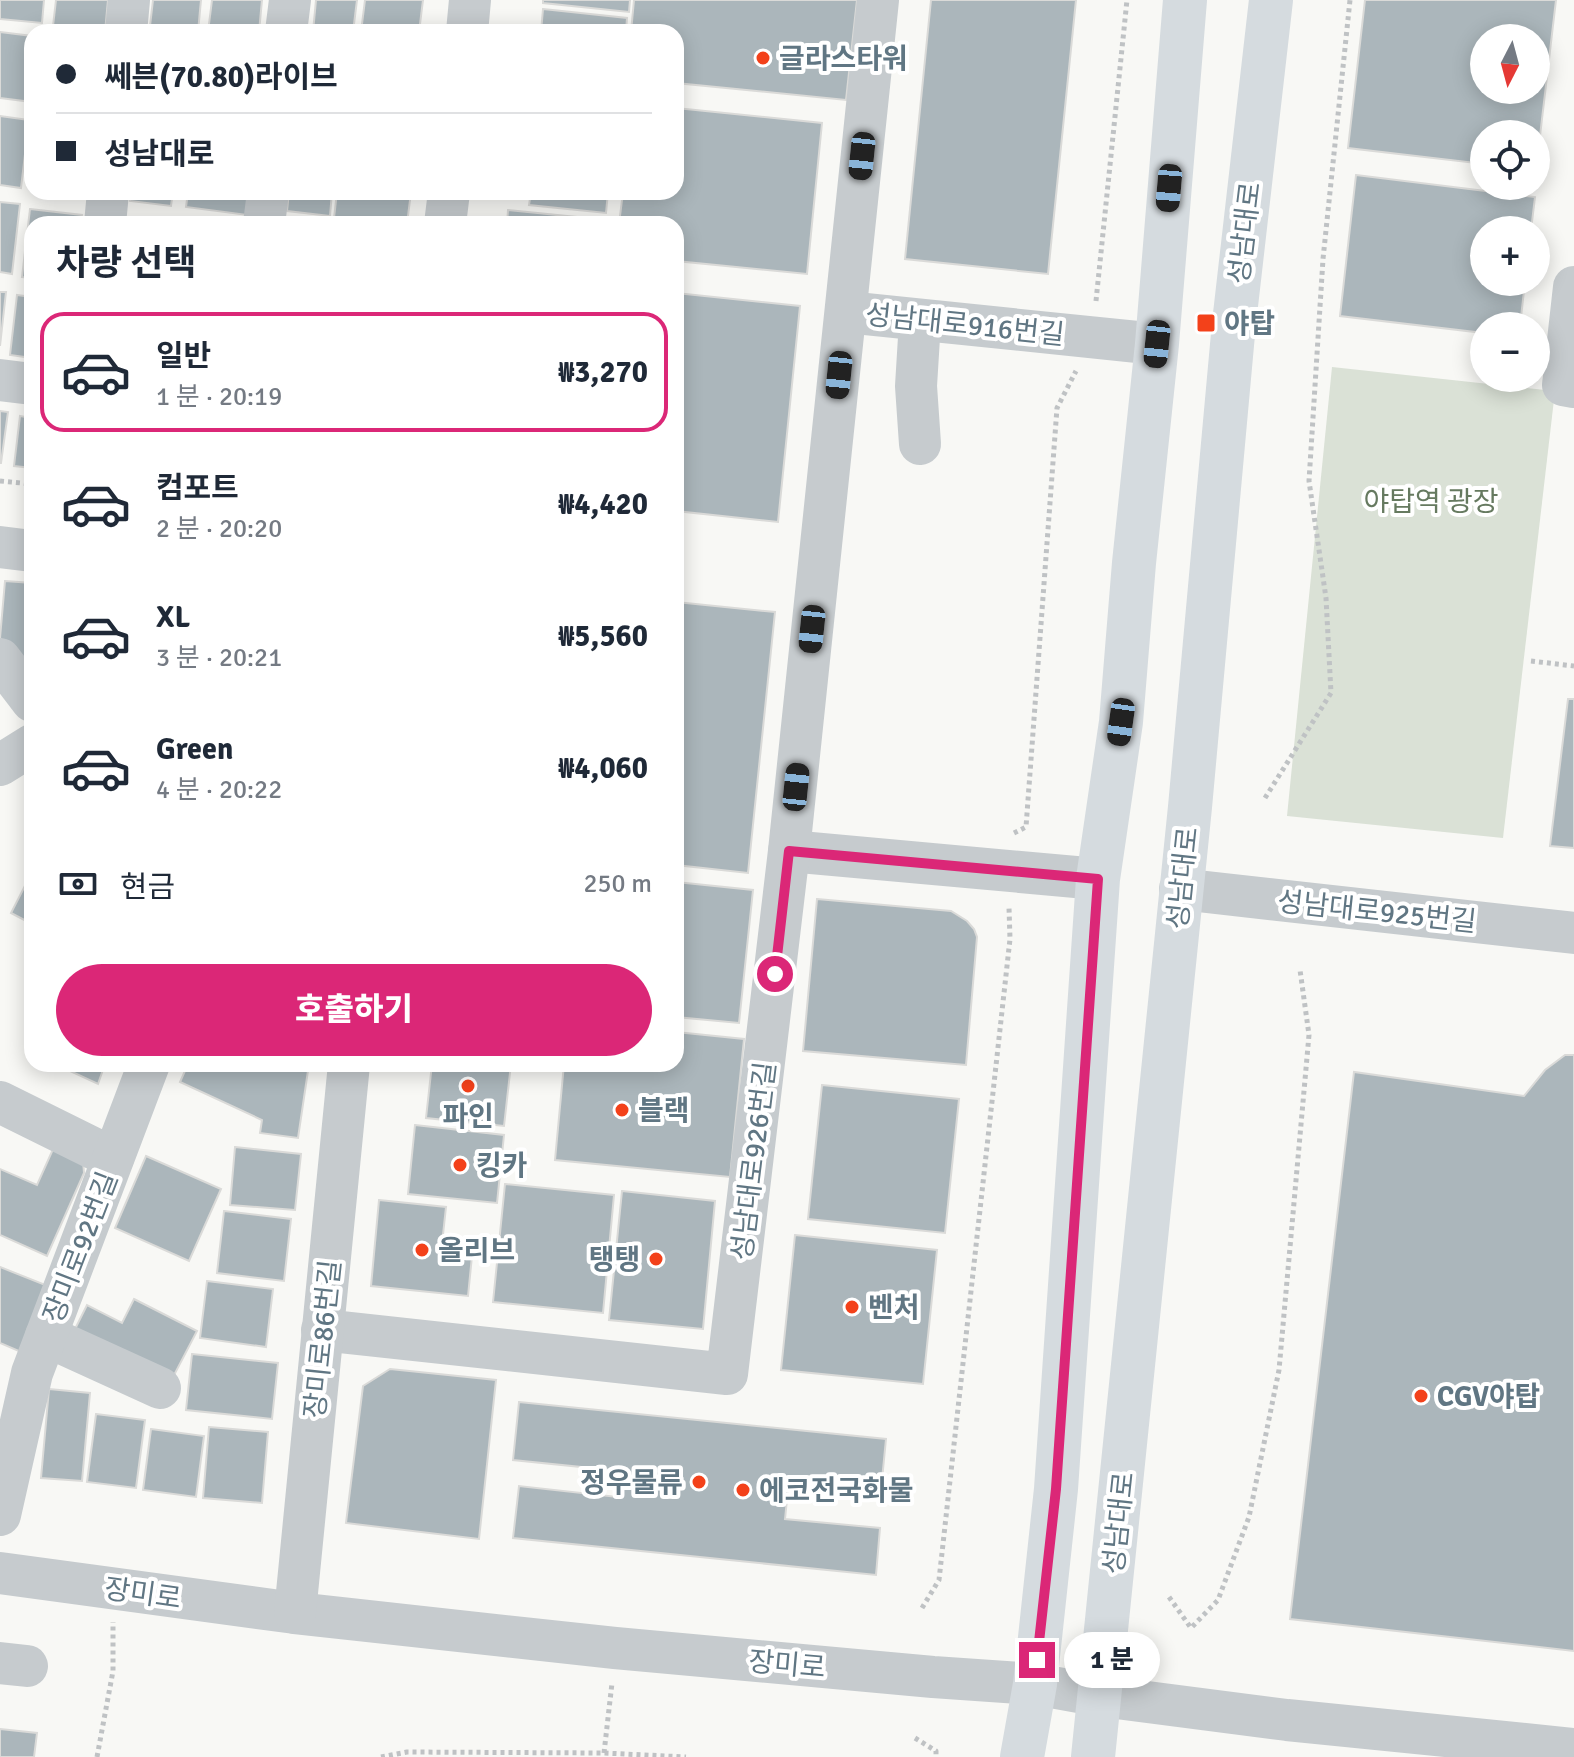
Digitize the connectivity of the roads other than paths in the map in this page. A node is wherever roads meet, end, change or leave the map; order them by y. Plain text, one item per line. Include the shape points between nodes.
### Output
1 (129, 0) edge
2 (290, 0) edge
3 (470, 0) edge
4 (878, 0) edge
5 (1185, 0) edge
6 (1271, 0) edge
7 (127, 24) edge
8 (287, 24) edge
9 (468, 24) edge
10 (1574, 287) edge
11 (846, 312) junction
12 (920, 321) junction
13 (1157, 344) junction
14 (0, 380) edge
15 (24, 383) edge
16 (1568, 386) edge
17 (920, 444) dead end
18 (0, 547) edge
19 (24, 550) edge
20 (0, 659) edge
21 (24, 690) edge
22 (24, 750) edge
23 (0, 765) edge
24 (789, 851) junction
25 (1098, 879) junction
26 (1180, 889) junction
27 (1574, 933) edge
28 (146, 1072) edge
29 (348, 1072) edge
30 (0, 1102) edge
31 (113, 1158) junction
32 (322, 1330) junction
33 (26, 1356) edge
34 (160, 1388) dead end
35 (0, 1515) edge
36 (0, 1573) edge
37 (295, 1613) junction
38 (1035, 1684) junction
39 (1101, 1696) junction
40 (1574, 1749) edge
41 (1022, 1757) edge
42 (1093, 1757) edge

1 - 7 street
2 - 8 street
3 - 9 street
4 - 11 street, 성남대로916번길
5 - 13 main road
6 - 26 main road, 성남대로
10 - 16 street
11 - 12 street, 성남대로916번길
11 - 24 street
12 - 13 street, 성남대로916번길
12 - 17 street
13 - 25 main road via 1121,722
14 - 15 street
18 - 19 street
20 - 21 street
22 - 23 street
24 - 25 street
24 - 32 street, 성남대로926번길 via 727,1374
25 - 38 main road via 1056,1489
26 - 27 street, 성남대로925번길
26 - 39 main road, 성남대로
28 - 31 street, 장미로92번길
29 - 32 street, 장미로86번길
30 - 31 street, 장미로92번길
31 - 33 street, 장미로92번길
32 - 37 street, 장미로86번길
33 - 34 street, 장미로92번길
33 - 35 street, 장미로92번길
36 - 37 street, 장미로
37 - 38 street, 장미로 via 615,1648
38 - 39 street, 장미로
38 - 41 main road
39 - 40 street, 장미로
39 - 42 main road, 성남대로

